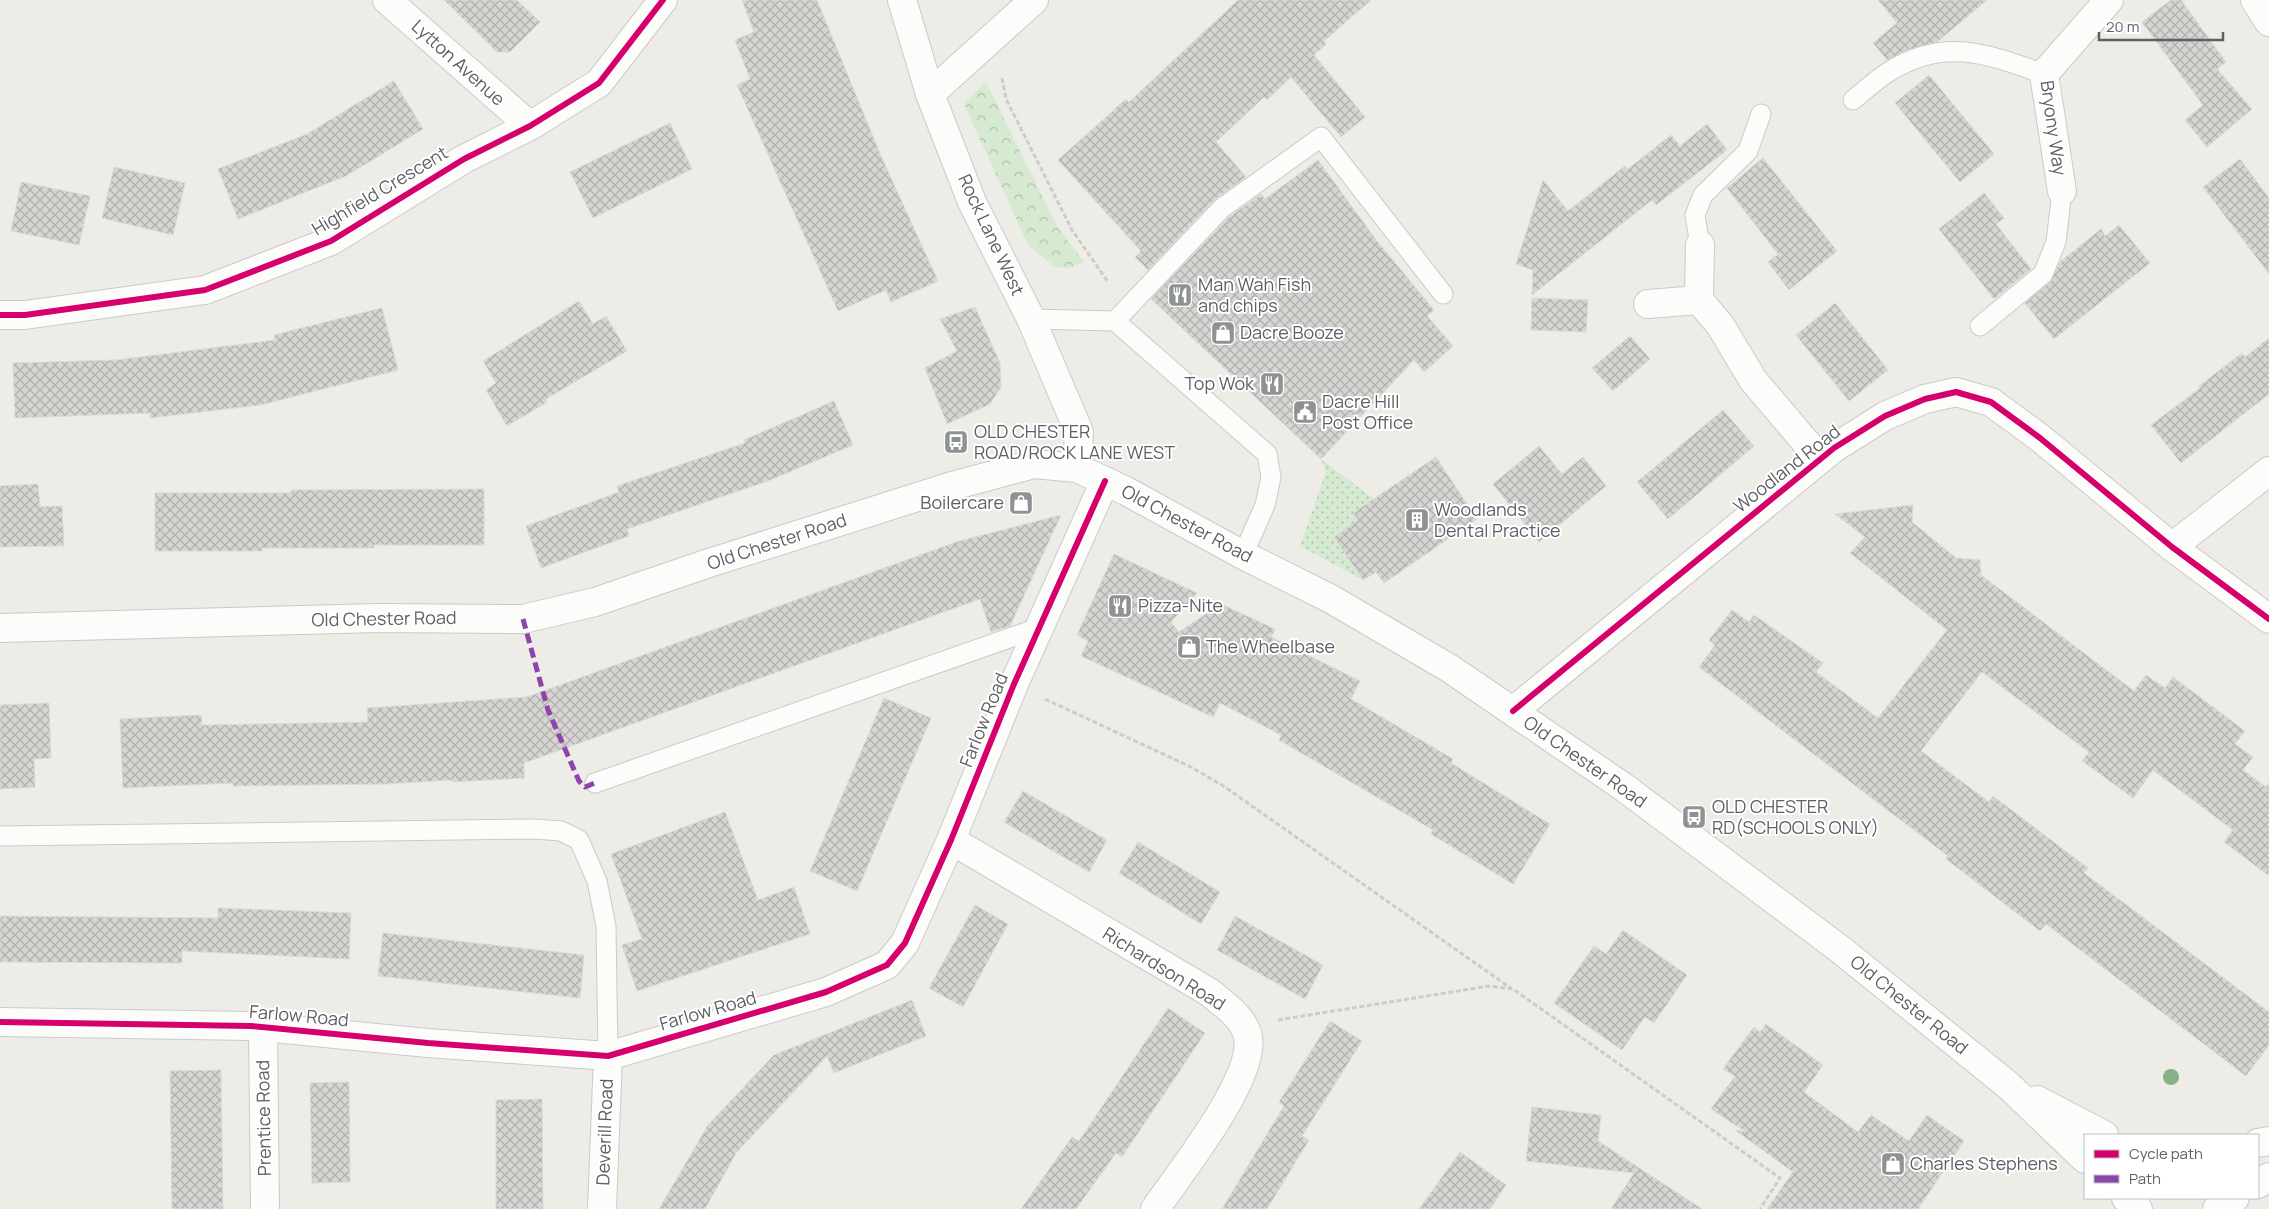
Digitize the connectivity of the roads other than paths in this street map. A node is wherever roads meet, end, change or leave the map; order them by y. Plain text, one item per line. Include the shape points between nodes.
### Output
1 (387, 0) edge
2 (662, 0) edge
3 (902, 0) edge
4 (1034, 0) edge
5 (2109, 0) edge
6 (2255, 0) edge
7 (2269, 22) edge
8 (2044, 74) junction
9 (930, 94) junction
10 (1853, 100) dead end
11 (1761, 114) dead end
12 (530, 126) junction
13 (2062, 191) joint
14 (1700, 245) joint
15 (1443, 294) dead end
16 (1699, 300) junction
17 (1648, 304) dead end
18 (0, 315) edge
19 (1121, 315) junction
20 (1031, 319) junction
21 (1980, 326) dead end
22 (1820, 459) junction
23 (1077, 468) junction
24 (2269, 471) edge
25 (1105, 481) junction
26 (2172, 547) junction
27 (1242, 555) junction
28 (2269, 619) edge
29 (1041, 627) junction
30 (0, 628) edge
31 (1513, 711) junction
32 (595, 783) dead end
33 (0, 836) edge
34 (951, 840) junction
35 (0, 1022) edge
36 (263, 1028) junction
37 (608, 1056) junction
38 (2009, 1086) junction
39 (2102, 1134) edge
40 (2084, 1158) edge
41 (2127, 1199) edge
42 (2233, 1199) edge
43 (265, 1209) edge
44 (602, 1209) edge
45 (1155, 1209) edge
46 (2138, 1209) edge
47 (2217, 1209) edge

1 - 12 street, Lytton Avenue
2 - 12 street, Highfield Crescent via 599,84
3 - 9 street, Rock Lane West
4 - 9 street
5 - 8 street, Bryony Way
6 - 7 street
8 - 10 lane via 1988,54 1945,51 1922,56 1890,71
8 - 13 street, Bryony Way
9 - 20 street, Rock Lane West via 972,202
11 - 14 lane via 1748,151 1704,195 1694,215
12 - 18 street, Highfield Crescent via 464,159 331,241 205,290 25,315
13 - 21 lane via 2056,242 2043,274
14 - 16 street
15 - 19 lane via 1321,137 1222,208
16 - 17 street
16 - 22 street via 1720,325 1753,380
19 - 20 lane
19 - 27 lane via 1267,454 1271,477 1265,505
20 - 23 street, Rock Lane West via 1079,432
22 - 26 street, Woodland Road via 1885,416 1925,399 1956,392 1991,402 2040,438
22 - 31 street, Woodland Road
23 - 25 street, Old Chester Road
23 - 30 street, Old Chester Road via 1034,464 952,486 594,602 523,619 378,618
24 - 26 street
25 - 27 street, Old Chester Road
25 - 29 street, Farlow Road
26 - 28 street, Woodland Road
27 - 31 street, Old Chester Road via 1331,599 1449,668
29 - 32 lane
29 - 34 street, Farlow Road via 1014,684
31 - 38 street, Old Chester Road via 1622,786 1841,950
33 - 37 lane via 561,831 579,840 597,881 606,926
34 - 37 street, Farlow Road via 905,943 887,965 826,992
34 - 45 street, Richardson Road via 1208,992 1233,1012 1243,1026 1248,1037 1248,1056 1227,1104
35 - 36 street, Farlow Road
36 - 37 street, Farlow Road
36 - 43 street, Prentice Road
37 - 44 street, Deverill Road
38 - 39 street
38 - 40 street, Old Chester Road
41 - 46 street
42 - 47 street

